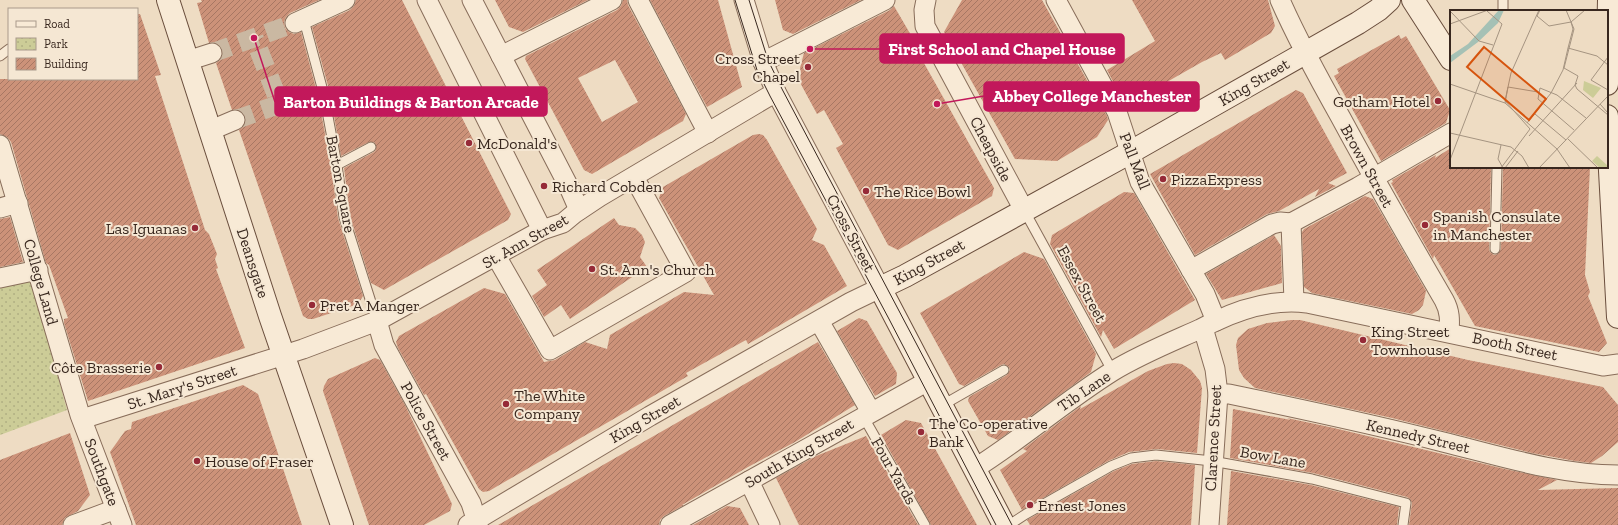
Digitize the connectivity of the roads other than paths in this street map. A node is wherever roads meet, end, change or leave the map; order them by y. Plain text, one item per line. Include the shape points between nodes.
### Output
1 (168, 0) edge
2 (345, 0) edge
3 (428, 0) edge
4 (472, 0) edge
5 (612, 0) edge
6 (638, 0) edge
7 (744, 0) edge
8 (885, 0) edge
9 (926, 0) edge
10 (1056, 0) edge
11 (1280, 0) edge
12 (1389, 0) edge
13 (1414, 0) edge
14 (1609, 0) edge
15 (300, 22) joint
16 (1608, 42) edge
17 (8, 50) edge
18 (212, 53) tunnel mouth
19 (1304, 53) junction
20 (0, 56) edge
21 (501, 56) junction
22 (1450, 57) edge
23 (188, 61) junction
24 (763, 62) junction
25 (776, 92) junction
26 (235, 120) tunnel mouth
27 (209, 131) junction
28 (708, 133) junction
29 (1450, 134) edge
30 (1608, 137) edge
31 (0, 145) edge
32 (371, 148) dead end
33 (1129, 153) junction
34 (337, 165) junction
35 (1497, 168) edge
36 (634, 177) junction
37 (1373, 177) junction
38 (18, 203) junction
39 (0, 208) edge
40 (579, 210) junction
41 (1024, 210) junction
42 (1291, 223) junction
43 (542, 230) junction
44 (1495, 249) dead end
45 (496, 256) junction
46 (38, 270) junction
47 (1191, 270) junction
48 (0, 278) edge
49 (880, 288) junction
50 (1294, 301) junction
51 (1618, 317) edge
52 (377, 321) junction
53 (819, 321) junction
54 (1210, 325) junction
55 (1449, 332) junction
56 (283, 355) junction
57 (1618, 364) edge
58 (1004, 370) dead end
59 (1113, 372) junction
60 (928, 381) junction
61 (1218, 394) junction
62 (941, 406) junction
63 (867, 414) junction
64 (82, 419) junction
65 (1212, 461) junction
66 (974, 469) junction
67 (1618, 475) edge
68 (749, 481) junction
69 (119, 517) edge
70 (474, 523) edge
71 (73, 525) edge
72 (342, 525) edge
73 (670, 525) edge
74 (770, 525) edge
75 (926, 525) edge
76 (1004, 525) edge
77 (1009, 525) edge
78 (1209, 525) edge
79 (1403, 525) edge

1 - 23 street, Deansgate
2 - 15 street, Barton Square
3 - 43 street
4 - 21 street
5 - 21 street
6 - 28 street
7 - 24 street, Cross Street
8 - 24 street
9 - 41 street, Cheapside via 925,26
10 - 33 street, Pall Mall via 1117,112
11 - 19 street, Brown Street
12 - 19 street, King Street via 1358,23
13 - 22 street
14 - 16 street
15 - 34 lane, Barton Square via 324,95
17 - 20 lane
18 - 23 street
19 - 33 street, King Street
19 - 37 street, Brown Street
21 - 40 street
23 - 27 street, Deansgate
24 - 25 street, Cross Street
25 - 28 street, St. Ann Street
25 - 49 street, Cross Street
26 - 27 street
27 - 56 street, Deansgate
28 - 36 street, St. Ann Street
29 - 37 street
30 - 51 street
31 - 38 street, College Land
32 - 34 lane
33 - 41 street, King Street
33 - 47 street, Pall Mall via 1140,182
34 - 52 lane, Barton Square via 344,217
35 - 44 lane
36 - 40 street, St. Ann Street
36 - 45 street via 686,272 596,324 550,350
37 - 42 street
37 - 55 street, Brown Street via 1444,300 1449,311
38 - 39 street
38 - 46 street, College Land
40 - 43 street, St. Ann Street via 563,223
41 - 49 street, King Street
41 - 59 lane, Essex Street
42 - 47 street via 1272,224
42 - 50 street
43 - 45 street, St. Ann Street
45 - 52 street, St. Ann Street
46 - 48 street
46 - 64 street, College Land
47 - 54 street, Pall Mall via 1205,294
49 - 53 street, King Street
49 - 60 street, Cross Street
50 - 54 street, Booth Street via 1257,306
50 - 55 street, Booth Street
52 - 56 street, St. Ann Street
52 - 70 street, Police Street via 384,345 471,502
53 - 63 street, Four Yards
53 - 70 street, King Street via 650,416
54 - 59 street, Tib Lane via 1139,356
54 - 61 street, Clarence Street
55 - 57 street, Booth Street via 1603,366
56 - 64 street, St. Mary's Street
56 - 72 street, Deansgate
58 - 62 lane
59 - 66 street, Tib Lane
60 - 62 street, Cross Street
60 - 63 street, South King Street
61 - 65 street, Clarence Street
61 - 67 street, Kennedy Street via 1229,394 1388,428 1562,470
62 - 66 street, Cross Street
63 - 68 street, South King Street
63 - 75 lane, Four Yards
64 - 69 street, Southgate
65 - 77 lane, Bow Lane via 1156,455 1131,458
65 - 78 street, Clarence Street
65 - 79 lane, Bow Lane via 1312,479 1406,503
66 - 76 street, Cross Street
68 - 73 street, South King Street
68 - 74 street
69 - 71 street

